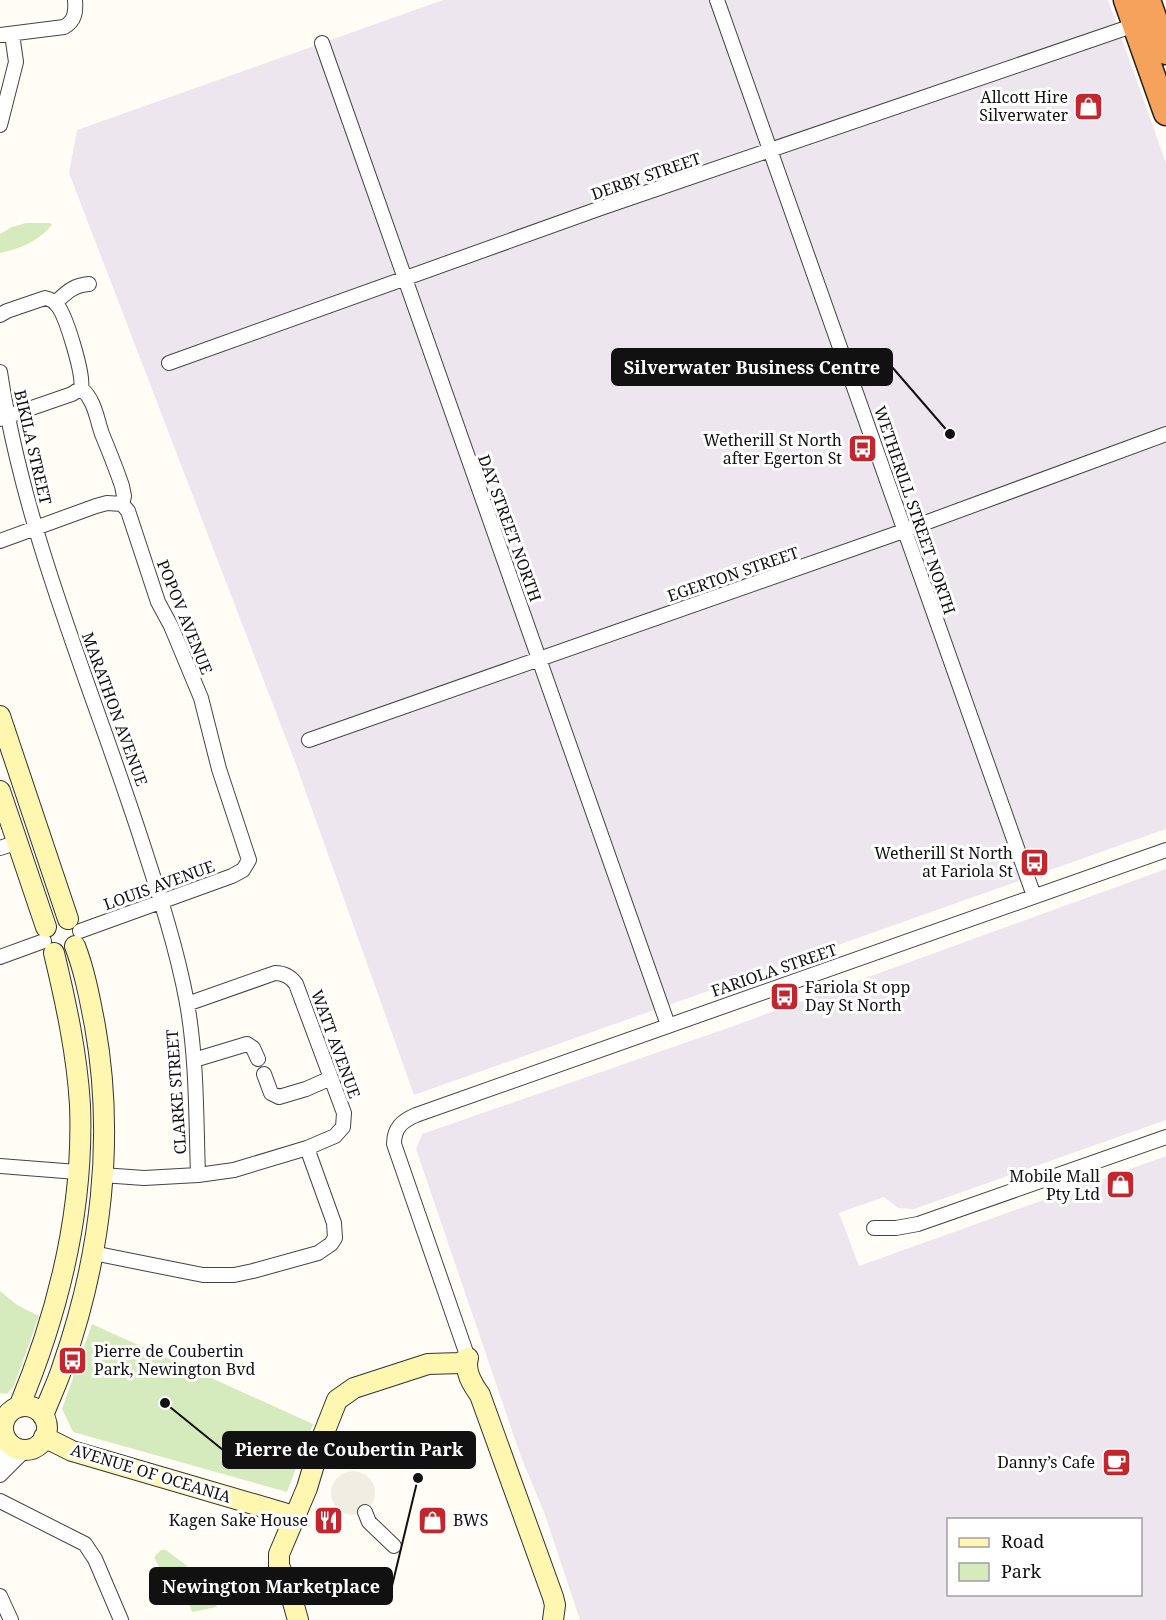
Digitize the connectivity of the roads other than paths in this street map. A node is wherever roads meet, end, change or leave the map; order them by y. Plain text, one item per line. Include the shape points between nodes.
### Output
1 (75, 0) edge
2 (717, 0) edge
3 (1126, 0) edge
4 (1150, 11) edge
5 (6, 34) edge
6 (322, 43) dead end
7 (1166, 52) edge
8 (1166, 113) edge
9 (0, 125) edge
10 (771, 149) junction
11 (404, 279) junction
12 (89, 284) dead end
13 (55, 303) junction
14 (0, 315) edge
15 (169, 363) dead end
16 (0, 372) edge
17 (81, 386) junction
18 (4, 417) edge
19 (1166, 434) edge
20 (122, 504) junction
21 (36, 528) junction
22 (905, 530) junction
23 (0, 541) edge
24 (540, 659) junction
25 (0, 716) edge
26 (309, 740) dead end
27 (0, 791) edge
28 (9, 845) edge
29 (1166, 850) edge
30 (247, 865) joint
31 (1034, 896) junction
32 (162, 902) junction
33 (74, 932) junction
34 (48, 940) junction
35 (0, 957) edge
36 (187, 1004) junction
37 (668, 1025) junction
38 (258, 1059) dead end
39 (194, 1060) junction
40 (264, 1074) dead end
41 (331, 1078) junction
42 (1166, 1137) edge
43 (307, 1148) junction
44 (0, 1166) edge
45 (77, 1172) junction
46 (102, 1175) junction
47 (198, 1175) junction
48 (874, 1228) dead end
49 (93, 1253) junction
50 (464, 1366) junction
51 (10, 1408) edge
52 (43, 1416) junction
53 (3, 1433) edge
54 (44, 1437) junction
55 (25, 1450) junction
56 (0, 1468) edge
57 (0, 1475) edge
58 (0, 1501) edge
59 (365, 1512) dead end
60 (294, 1516) junction
61 (394, 1546) dead end
62 (0, 1596) edge
63 (553, 1618) edge
64 (11, 1620) edge
65 (121, 1620) edge
66 (298, 1620) edge

1 - 5 street via 75,13 68,25
2 - 10 street, WETHERILL STREET NORTH
3 - 4 highway
4 - 7 highway
4 - 8 highway
4 - 10 street, DERBY STREET
5 - 9 street via 16,62
6 - 11 street, DAY STREET NORTH
10 - 11 street, DERBY STREET
10 - 22 street, WETHERILL STREET NORTH
11 - 15 street, DERBY STREET
11 - 24 street, DAY STREET NORTH
12 - 13 street via 73,287
13 - 14 street via 45,298
13 - 17 street via 75,351
16 - 18 street, BIKILA STREET
17 - 18 street via 72,394
17 - 20 street, POPOV AVENUE via 98,416 122,486
18 - 21 street, BIKILA STREET
19 - 22 street, EGERTON STREET
20 - 21 street via 96,506
20 - 30 street, POPOV AVENUE via 128,511 155,594 201,698 219,769 248,852
21 - 23 street
21 - 32 street, MARATHON AVENUE
22 - 24 street, EGERTON STREET
22 - 31 street, WETHERILL STREET NORTH
24 - 26 street, EGERTON STREET
24 - 37 street, DAY STREET NORTH
25 - 33 street
27 - 28 street
28 - 34 street
29 - 31 street, FARIOLA STREET
30 - 32 street, LOUIS AVENUE via 232,876
31 - 37 street, FARIOLA STREET
32 - 33 street, LOUIS AVENUE
32 - 36 street, CLARKE STREET
33 - 34 street via 66,952
33 - 34 street via 56,919
33 - 46 street via 99,1056 104,1109
34 - 35 street
34 - 45 street via 67,1009 75,1064 80,1105
36 - 39 street, CLARKE STREET
36 - 41 street, WATT AVENUE via 281,973 296,984
37 - 50 street, FARIOLA STREET via 416,1115 397,1128 394,1144 402,1173
38 - 39 street via 247,1044
39 - 47 street, CLARKE STREET
40 - 41 street via 271,1092 279,1096
41 - 43 street, WATT AVENUE via 344,1113 343,1127 335,1136
42 - 48 street via 918,1224
43 - 47 street via 234,1170
43 - 49 street via 334,1223 335,1238 318,1253 253,1271 217,1276
44 - 45 street
45 - 51 street via 75,1212 60,1292 38,1361
46 - 47 street
46 - 49 street
49 - 52 street via 64,1365
50 - 60 street via 429,1365 354,1388 337,1400
50 - 63 street via 480,1395 553,1597
51 - 52 street via 32,1408
51 - 53 street
52 - 54 street
53 - 55 street via 14,1447
53 - 56 street
54 - 55 street
54 - 60 street, AVENUE OF OCEANIA via 72,1451
55 - 57 street
58 - 65 street via 85,1544 95,1558
59 - 61 street via 369,1522
60 - 66 street via 279,1554 279,1566
62 - 64 street

